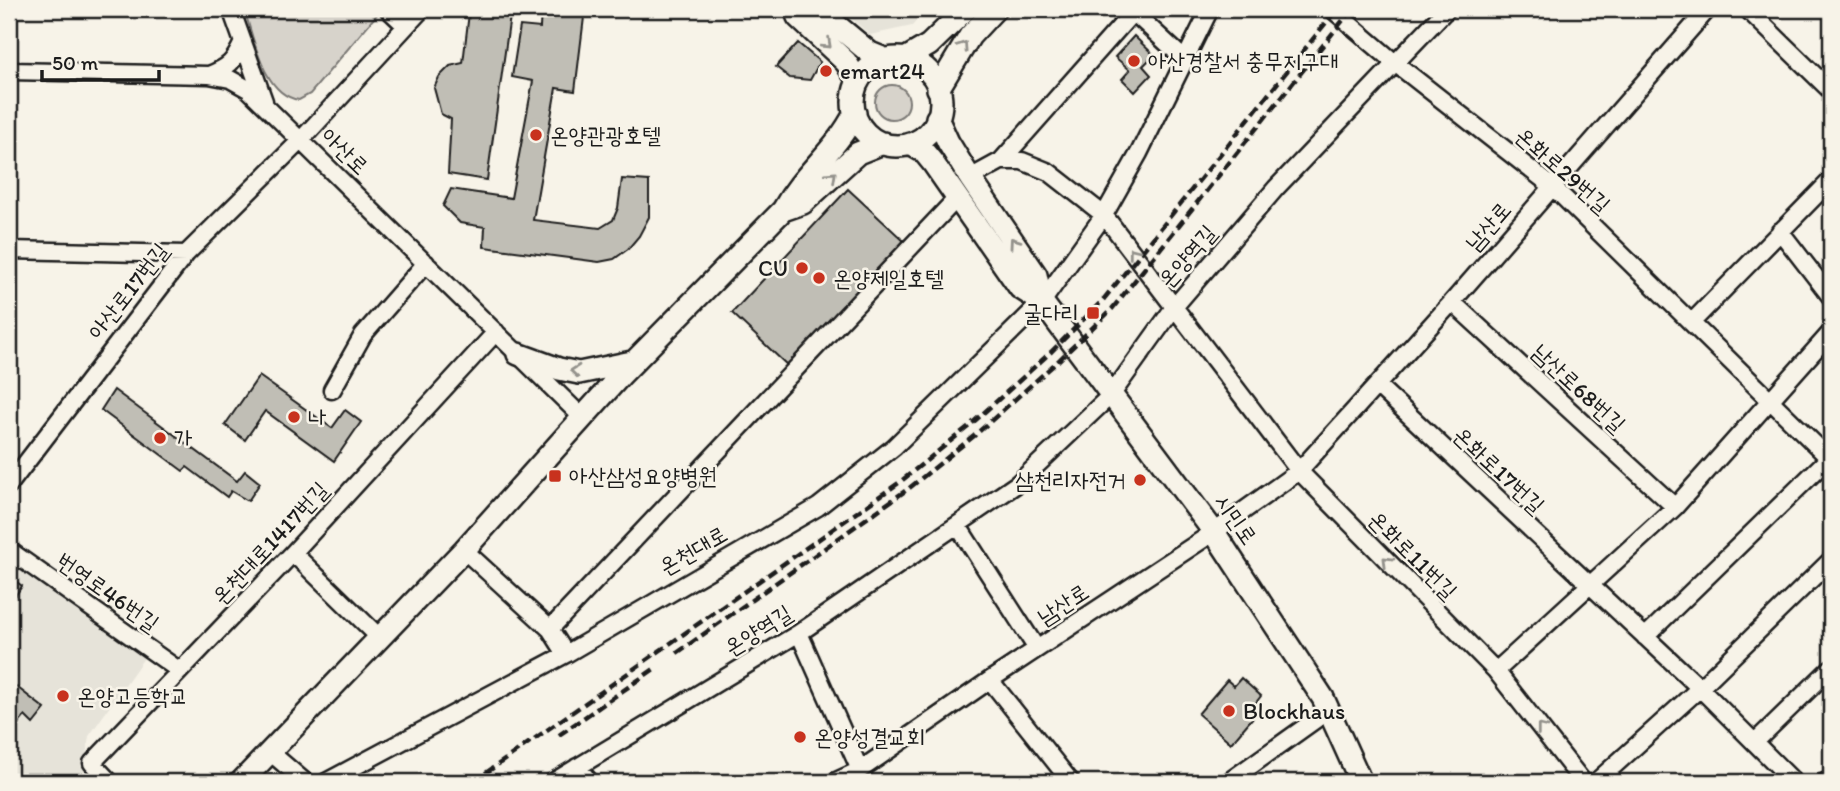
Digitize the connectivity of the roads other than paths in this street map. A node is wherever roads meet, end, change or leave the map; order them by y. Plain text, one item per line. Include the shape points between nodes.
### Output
1 (231, 9) edge
2 (388, 9) edge
3 (422, 9) edge
4 (795, 9) edge
5 (817, 9) edge
6 (966, 9) edge
7 (995, 9) edge
8 (1210, 9) edge
9 (1332, 9) edge
10 (1447, 9) edge
11 (1708, 9) edge
12 (1747, 9) edge
13 (1132, 10) edge
14 (406, 26) junction
15 (243, 42) junction
16 (896, 59) junction
17 (1185, 60) junction
18 (1395, 64) junction
19 (9, 71) edge
20 (209, 75) junction
21 (858, 81) junction
22 (938, 89) junction
23 (1831, 91) edge
24 (266, 106) junction
25 (855, 113) junction
26 (937, 118) junction
27 (301, 140) junction
28 (883, 144) junction
29 (909, 144) junction
30 (1001, 161) junction
31 (970, 178) junction
32 (1831, 180) edge
33 (1553, 187) junction
34 (957, 198) junction
35 (783, 210) junction
36 (1104, 215) junction
37 (1780, 231) junction
38 (9, 250) edge
39 (186, 254) junction
40 (426, 263) junction
41 (1831, 297) edge
42 (1042, 302) junction
43 (1452, 302) junction
44 (1175, 306) junction
45 (1692, 321) junction
46 (496, 332) junction
47 (1831, 332) edge
48 (518, 354) junction
49 (634, 362) junction
50 (1378, 386) junction
51 (332, 390) dead end
52 (1112, 394) junction
53 (1769, 399) junction
54 (582, 416) junction
55 (1831, 458) edge
56 (1299, 471) junction
57 (9, 485) edge
58 (1675, 507) junction
59 (958, 526) junction
60 (1214, 532) junction
61 (9, 550) edge
62 (464, 550) junction
63 (293, 553) junction
64 (1831, 560) edge
65 (1590, 587) junction
66 (550, 629) junction
67 (799, 633) junction
68 (1645, 637) junction
69 (380, 638) junction
70 (1037, 649) junction
71 (566, 654) junction
72 (1831, 668) edge
73 (180, 671) junction
74 (1496, 671) junction
75 (990, 680) junction
76 (1700, 688) junction
77 (1329, 710) junction
78 (1755, 742) junction
79 (270, 752) junction
80 (577, 767) junction
81 (860, 770) junction
82 (546, 779) edge
83 (1831, 779) edge
84 (110, 782) edge
85 (241, 782) edge
86 (305, 782) edge
87 (326, 782) edge
88 (590, 782) edge
89 (834, 782) edge
90 (1071, 782) edge
91 (1228, 782) edge
92 (1361, 782) edge
93 (1583, 782) edge
94 (1596, 782) edge
95 (1794, 782) edge
96 (1825, 782) edge

1 - 15 street
2 - 14 street
3 - 14 street, 아산로17번길
4 -> 21 main road
5 - 16 main road via 870,53
6 - 16 main road via 929,45
22 -> 7 main road via 970,37
8 - 17 street
9 - 18 street, 온화로29번길
10 - 18 street, 온양역길
11 - 33 street, 남산로
12 - 23 street
13 - 17 street
13 - 30 street
14 - 27 street, 아산로17번길
15 - 20 street via 227,68
15 - 24 street
16 - 21 main road via 878,63
16 - 22 main road via 918,64 929,72
17 - 36 street
18 - 33 street, 온화로29번길
18 - 44 street, 온양역길 via 1276,188
19 - 20 street, 아산로
20 - 24 street, 아산로 via 230,79
21 - 25 main road
22 - 26 main road
24 - 27 street, 아산로
25 - 28 main road via 865,132
25 - 35 main road via 844,135 795,188
26 - 29 main road via 926,134
26 - 31 main road, 시민로
27 - 39 street, 아산로17번길
27 - 40 street, 아산로
28 - 29 main road
35 -> 28 main road via 803,204 858,153
29 - 34 main road, 시민로 via 924,152
30 - 31 street
30 - 36 street via 1022,161 1049,172
42 -> 31 main road, 시민로 via 1036,275
32 - 37 street
33 - 43 street, 남산로
33 - 45 street, 온화로29번길
34 - 42 main road, 시민로 via 1020,288
34 - 66 street, 온천대로
35 - 49 main road
36 - 42 street
44 -> 36 street
37 - 41 street
37 - 45 street
38 - 39 street
39 - 57 street, 아산로17번길
40 - 46 street, 아산로
40 - 51 street via 363,335
42 - 52 main road, 시민로
42 - 71 street, 온천대로 via 894,447 818,507
43 - 50 street, 남산로
43 - 58 street, 남산로68번길
44 - 52 street, 온양역길
44 - 56 street
45 - 53 street, 온화로29번길
46 - 48 street, 아산로
46 - 63 street, 온천대로1417번길
47 - 53 street
49 -> 48 main road via 579,373
48 - 54 street, 아산로
49 - 54 main road
50 - 56 street, 남산로
50 - 65 street, 온화로17번길
52 - 59 street, 온양역길 via 1017,484
52 - 60 main road, 시민로
53 - 55 street, 온화로29번길
53 - 58 street
54 - 62 main road
55 - 68 street
56 - 60 street, 남산로
74 -> 56 street, 온화로11번길
58 - 65 street
59 - 67 street, 온양역길
59 - 70 street
60 - 70 street, 남산로
60 - 77 main road, 시민로
61 - 73 street, 번영로46번길
62 - 66 street
62 - 69 main road
63 - 69 street
63 - 73 street, 온천대로1417번길
64 - 76 street
65 - 68 street, 온화로17번길
65 - 74 street
66 - 71 street
67 - 80 street, 온양역길
67 - 81 street
68 - 76 street, 온화로17번길
69 - 79 main road
70 - 75 street, 남산로
71 - 87 street, 온천대로
72 - 78 street
73 - 84 street, 온천대로1417번길 via 92,763
93 -> 74 street, 온화로11번길
75 - 81 street, 남산로
75 - 90 street
76 - 78 street, 온화로17번길
76 - 94 street
77 - 91 street
77 - 92 main road, 시민로
78 - 95 street, 온화로17번길
79 - 85 main road
79 - 86 street
80 - 82 street, 온양역길
80 - 88 street
81 - 89 street, 남산로
83 - 96 street

